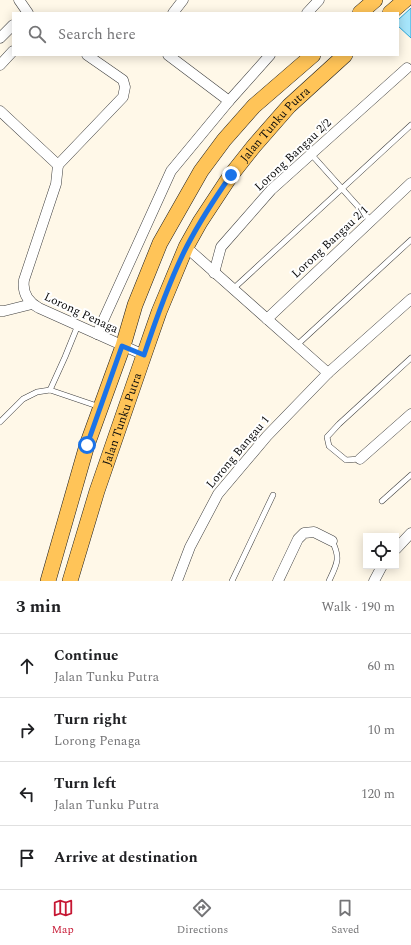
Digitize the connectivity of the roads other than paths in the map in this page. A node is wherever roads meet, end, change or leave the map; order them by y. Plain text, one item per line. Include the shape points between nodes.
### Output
1 (19, 0) edge
2 (183, 0) edge
3 (319, 0) edge
4 (405, 0) edge
5 (373, 1) edge
6 (26, 12) edge
7 (174, 12) edge
8 (308, 12) edge
9 (361, 12) edge
10 (391, 12) edge
11 (12, 26) edge
12 (0, 38) edge
13 (12, 52) edge
14 (88, 56) edge
15 (169, 56) edge
16 (269, 56) edge
17 (312, 56) edge
18 (344, 56) edge
19 (0, 65) edge
20 (407, 68) dead end
21 (229, 101) junction
22 (0, 112) edge
23 (411, 125) edge
24 (311, 154) junction
25 (58, 165) junction
26 (411, 183) edge
27 (342, 188) junction
28 (371, 221) junction
29 (411, 240) edge
30 (186, 247) junction
31 (214, 273) junction
32 (233, 289) junction
33 (411, 299) edge
34 (32, 304) junction
35 (0, 311) edge
36 (267, 319) junction
37 (78, 325) junction
38 (97, 334) junction
39 (297, 345) junction
40 (122, 346) junction
41 (144, 355) junction
42 (411, 358) edge
43 (328, 373) junction
44 (50, 390) junction
45 (101, 408) junction
46 (411, 414) edge
47 (0, 422) edge
48 (360, 459) joint
49 (411, 475) edge
50 (273, 495) dead end
51 (382, 501) dead end
52 (411, 533) edge
53 (332, 541) joint
54 (399, 546) edge
55 (380, 569) edge
56 (48, 581) edge
57 (70, 581) edge
58 (177, 581) edge
59 (232, 581) edge
60 (278, 581) edge
61 (329, 581) edge
62 (374, 581) edge

1 - 6 street
2 - 7 street
3 - 8 street
4 - 10 main road
5 - 9 main road
11 - 12 street
13 - 19 street
14 - 25 street via 123,80 124,97
15 - 21 street
16 - 21 street
17 - 40 main road, Jalan Tunku Putra via 244,116 201,171 160,243
18 - 30 main road, Jalan Tunku Putra via 289,106 254,146 231,175
20 - 24 street, Lorong Bangau 2/2
21 - 38 street via 171,171
22 - 25 street
23 - 27 lane
24 - 27 lane
24 - 31 street, Lorong Bangau 2/2 via 271,190 220,247
25 - 34 street, Lorong Penaga via 56,184 24,280 24,293
26 - 28 street, Lorong Bangau 2/1
27 - 28 lane
27 - 32 lane
28 - 36 street, Lorong Bangau 2/1
29 - 39 lane
30 - 31 street
30 - 41 main road, Jalan Tunku Putra
31 - 32 street
32 - 36 street
33 - 43 street, Lorong Bangau 1
34 - 35 street
34 - 37 street, Lorong Penaga
36 - 39 street
37 - 38 street, Lorong Penaga
37 - 44 lane
38 - 40 street, Lorong Penaga
39 - 43 street
40 - 41 street, Lorong Penaga
40 - 45 main road, Jalan Tunku Putra
41 - 57 main road, Jalan Tunku Putra via 97,491
42 - 48 lane via 327,437 329,446 346,460
43 - 58 street, Lorong Bangau 1 via 266,436 218,494 190,547
44 - 45 lane
44 - 47 lane via 37,392 23,399
45 - 56 main road, Jalan Tunku Putra via 87,445
46 - 48 street
49 - 51 lane
50 - 59 lane
52 - 54 street
53 - 60 street via 314,532 304,533 298,539
53 - 61 lane via 337,551 338,564
55 - 62 street

